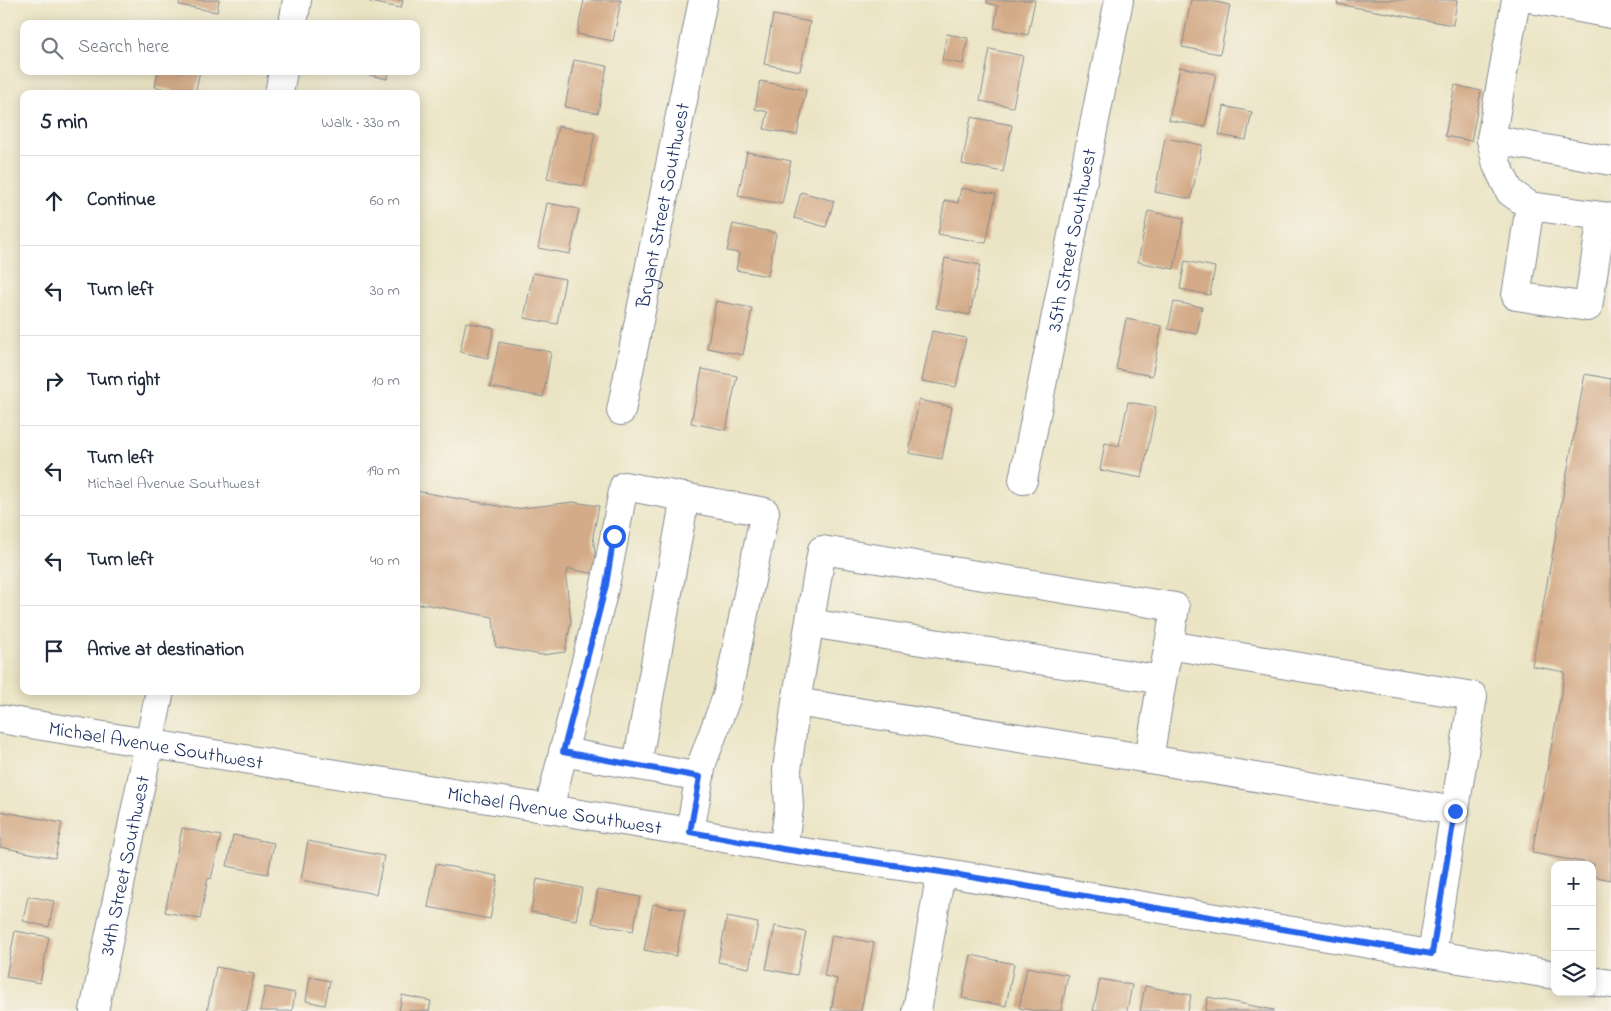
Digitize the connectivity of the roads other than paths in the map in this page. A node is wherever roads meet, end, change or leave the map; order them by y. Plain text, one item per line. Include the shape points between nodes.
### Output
1 (297, 0) edge
2 (703, 0) edge
3 (1120, 0) edge
4 (1516, 0) edge
5 (1537, 0) edge
6 (1611, 14) edge
7 (294, 20) edge
8 (282, 75) edge
9 (280, 90) edge
10 (1491, 139) junction
11 (1611, 161) edge
12 (1530, 206) junction
13 (1607, 217) edge
14 (621, 411) dead end
15 (1023, 480) dead end
16 (686, 497) junction
17 (810, 623) junction
18 (1169, 645) junction
19 (1162, 680) junction
20 (159, 695) edge
21 (796, 702) junction
22 (0, 719) edge
23 (150, 744) junction
24 (563, 752) junction
25 (1149, 759) junction
26 (636, 765) junction
27 (700, 777) junction
28 (549, 809) junction
29 (1455, 811) junction
30 (690, 832) junction
31 (783, 849) junction
32 (941, 872) junction
33 (1432, 954) junction
34 (1551, 974) edge
35 (1596, 982) edge
36 (1611, 984) edge
37 (94, 1011) edge
38 (917, 1011) edge

1 - 7 street
2 - 14 street, Bryant Street Southwest
3 - 15 street, 35th Street Southwest
4 - 10 street
5 - 6 street
8 - 9 street
10 - 11 street
10 - 12 street via 1497,165 1510,192
12 - 13 street
12 - 13 street via 1516,296 1588,307
16 - 24 street via 624,486 606,585
16 - 26 street
16 - 27 street via 765,512 727,696 702,763
17 - 18 street via 822,550 1175,607
17 - 19 street
17 - 21 street
18 - 19 street
18 - 29 street via 1474,696
19 - 25 street
20 - 23 street, 34th Street Southwest
21 - 25 street
21 - 31 street via 787,770 788,808
22 - 23 street, Michael Avenue Southwest
23 - 28 street, Michael Avenue Southwest
23 - 37 street, 34th Street Southwest
24 - 26 street
24 - 28 street
25 - 29 street
26 - 27 street
27 - 30 street
28 - 30 street, Michael Avenue Southwest
29 - 33 street
30 - 31 street, Michael Avenue Southwest
31 - 32 street, Michael Avenue Southwest
32 - 33 street, Michael Avenue Southwest
32 - 38 street
33 - 34 street, Michael Avenue Southwest
35 - 36 street

